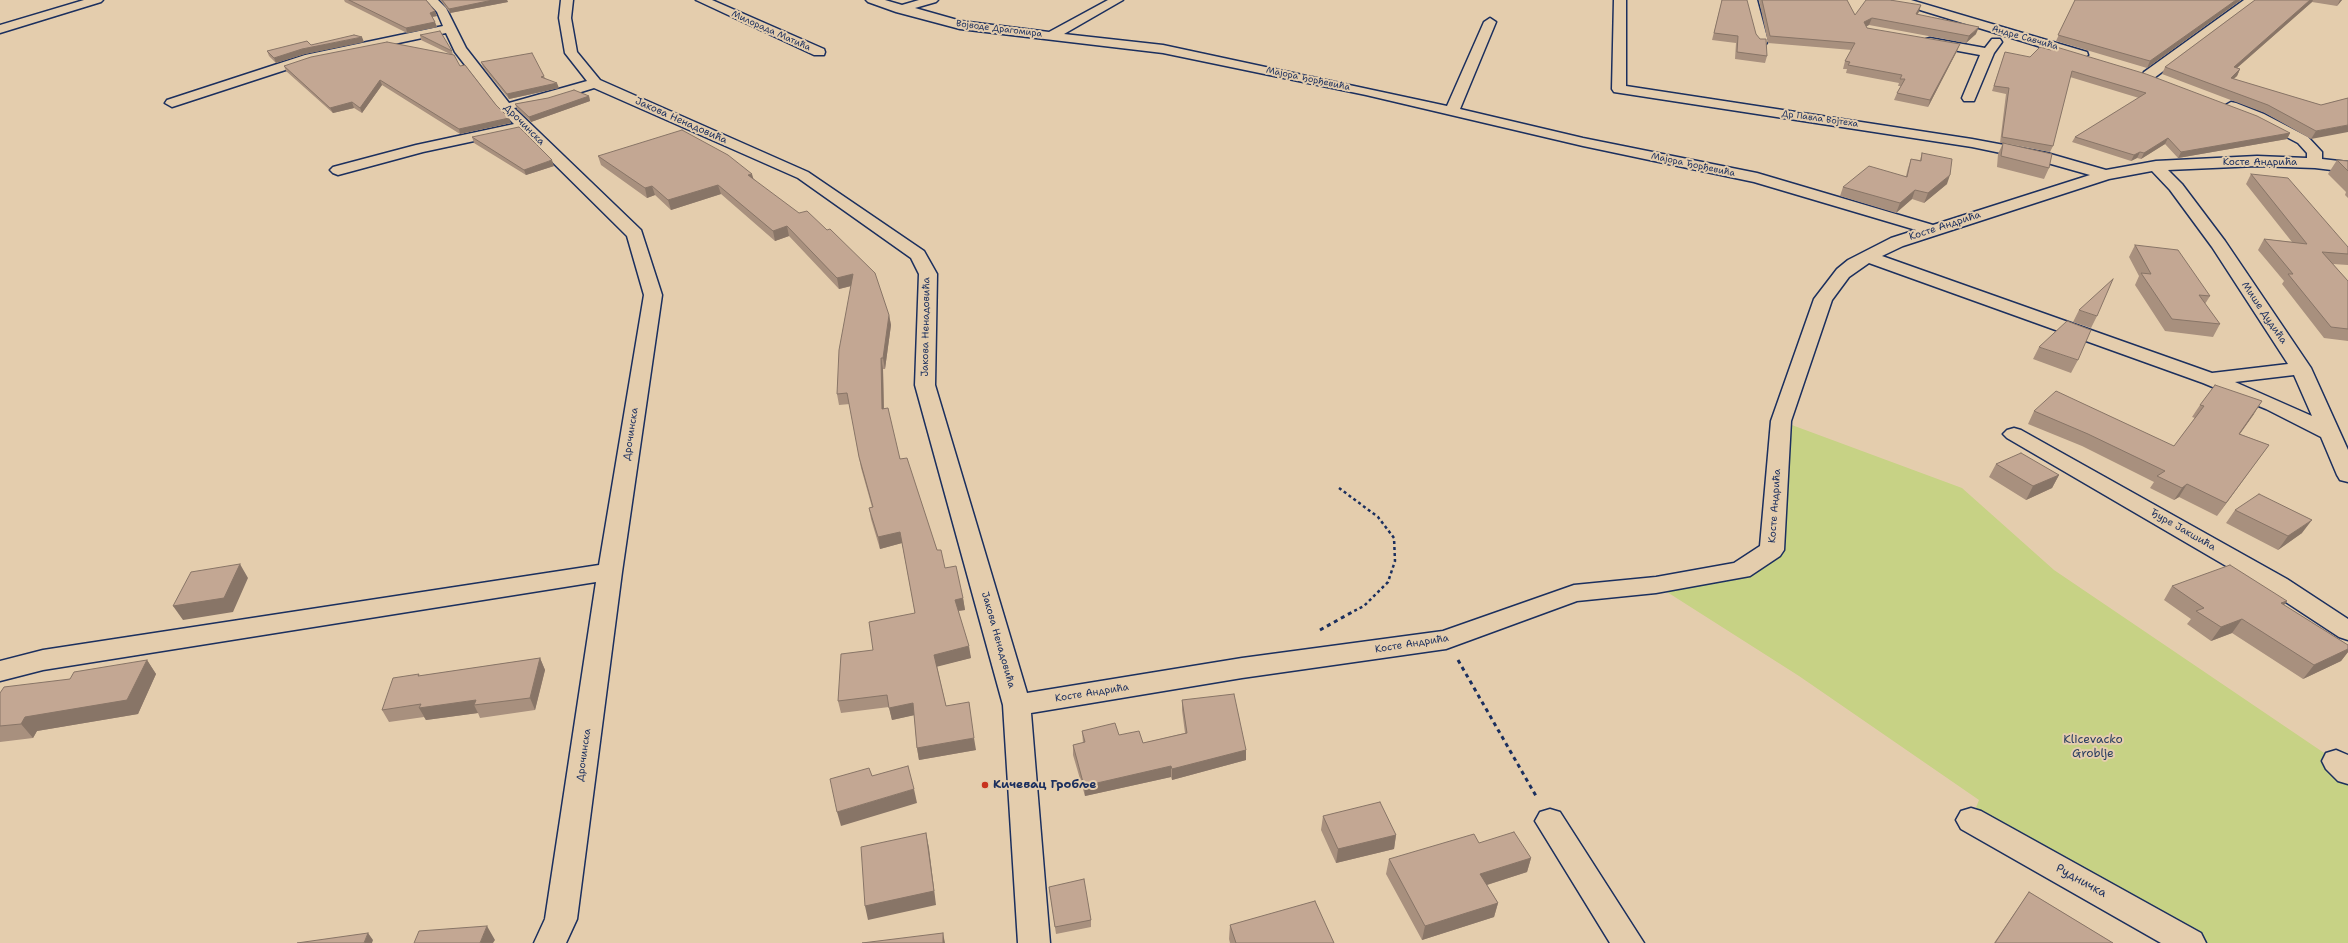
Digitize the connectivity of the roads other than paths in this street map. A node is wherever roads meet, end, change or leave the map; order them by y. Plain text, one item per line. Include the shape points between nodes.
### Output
1 (97, 0) edge
2 (432, 0) edge
3 (567, 0) edge
4 (702, 0) edge
5 (872, 0) edge
6 (932, 0) edge
7 (1117, 0) edge
8 (1620, 0) edge
9 (1751, 0) edge
10 (1898, 0) edge
11 (2252, 0) edge
12 (899, 9) junction
13 (1490, 22) dead end
14 (0, 29) edge
15 (450, 29) junction
16 (2002, 33) junction
17 (1052, 36) junction
18 (1921, 40) edge
19 (1762, 41) edge
20 (1163, 49) joint
21 (820, 52) dead end
22 (1988, 52) junction
23 (2096, 59) edge
24 (2134, 71) edge
25 (2149, 75) junction
26 (2163, 81) edge
27 (595, 83) junction
28 (1969, 98) dead end
29 (2219, 102) edge
30 (172, 103) dead end
31 (504, 106) junction
32 (1452, 111) junction
33 (524, 126) junction
34 (2315, 163) junction
35 (2156, 166) junction
36 (2348, 167) edge
37 (338, 170) dead end
38 (2106, 175) junction
39 (1932, 230) junction
40 (1867, 257) junction
41 (2301, 368) junction
42 (2210, 379) junction
43 (2329, 433) junction
44 (2014, 434) dead end
45 (2348, 475) edge
46 (610, 572) junction
47 (2348, 631) edge
48 (0, 671) edge
49 (1017, 705) junction
50 (1972, 820) dead end
51 (1550, 821) road end
52 (550, 943) edge
53 (1034, 943) edge
54 (1628, 943) edge
55 (2190, 943) edge

1 - 14 street
2 - 15 street, Дрочинска via 442,11
3 - 27 street, Јакова Ненадовића via 565,18 570,53
4 - 21 street, Милорада Матића
5 - 12 street, Војводе Драгомира
6 - 12 street
7 - 17 street, Војводе Драгомира
8 - 38 street, Др Павла Војтеха via 1619,89 1972,143 2047,158
9 - 19 street
10 - 16 street, Андре Савчића
11 - 25 street
12 - 17 street, Војводе Драгомира via 960,25
13 - 32 street
15 - 30 street via 310,58
15 - 31 street, Дрочинска via 460,49
16 - 22 street
16 - 23 street, Андре Савчића
17 - 20 street, Војводе Драгомира
18 - 22 street
20 - 32 street, Мајора Ђорђевића
22 - 28 street
24 - 25 street
25 - 26 street
27 - 31 street via 544,99
27 - 49 street, Јакова Ненадовића via 803,175 918,255 928,274 925,385
29 - 34 street via 2259,117 2303,140 2314,152
31 - 33 street, Дрочинска
32 - 39 street, Мајора Ђорђевића via 1583,142 1757,178
33 - 37 street via 421,148
33 - 46 street, Дрочинска via 635,234 652,295
34 - 35 street, Косте Андрића via 2257,161
34 - 36 street, Косте Андрића
35 - 38 street, Косте Андрића
35 - 41 street, Мише Дудића via 2176,187 2219,245
38 - 39 street, Косте Андрића
39 - 40 street, Косте Андрића via 1896,242
40 - 42 street
40 - 49 street, Косте Андрића via 1843,273 1823,299 1781,421 1772,550 1742,570 1656,585 1574,593 1446,640 1242,668
41 - 42 street
41 - 43 street, Мише Дудића
42 - 43 street via 2273,405
43 - 45 street, Мише Дудића
44 - 47 street, Ђуре Јакшића via 2278,585
46 - 48 street via 43,660
46 - 52 street, Дрочинска via 561,919
49 - 53 street, Јакова Ненадовића
50 - 55 street, Рудничка
51 - 54 street

